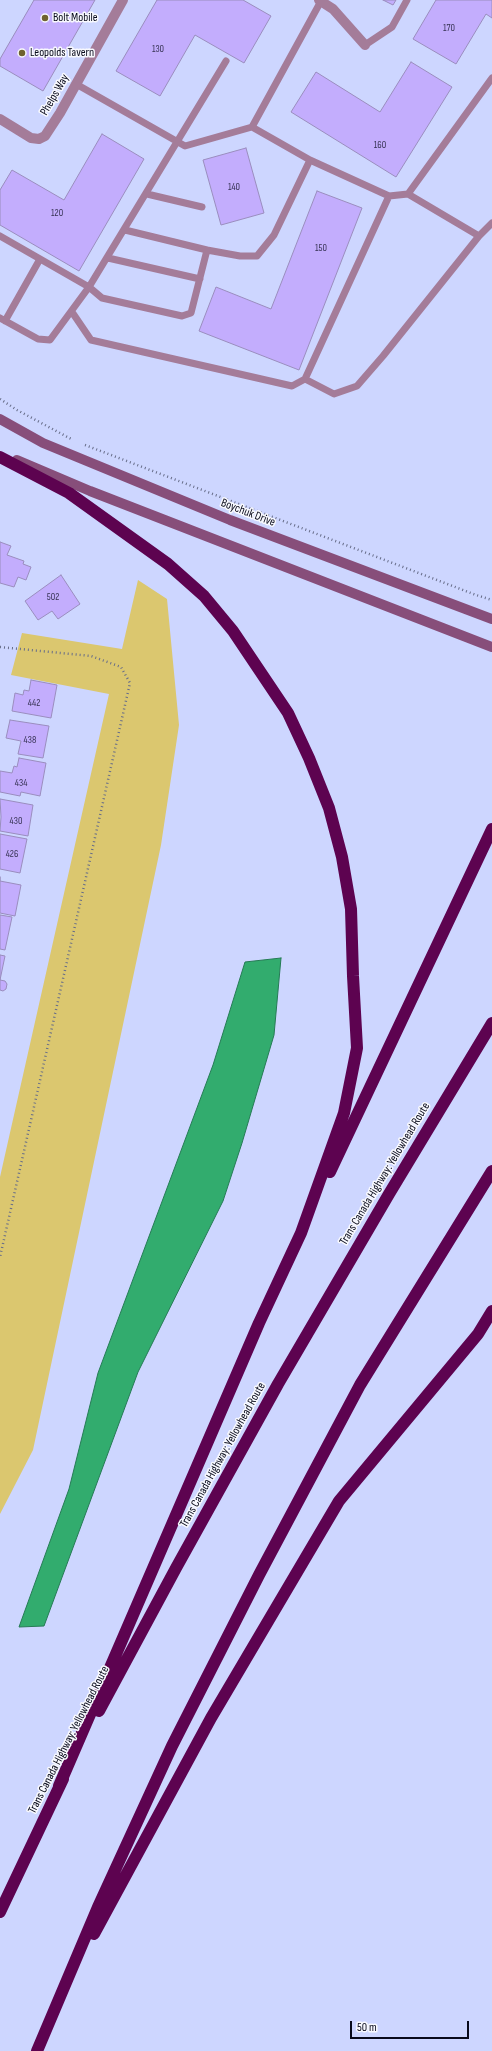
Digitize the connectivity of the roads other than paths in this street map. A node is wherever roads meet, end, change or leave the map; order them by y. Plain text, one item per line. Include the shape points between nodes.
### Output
1 (123, 0) edge
2 (320, 0) edge
3 (407, 0) edge
4 (365, 45) joint
5 (226, 61) dead end
6 (492, 78) edge
7 (76, 84) junction
8 (0, 119) edge
9 (252, 127) junction
10 (178, 143) junction
11 (310, 160) junction
12 (147, 194) junction
13 (408, 194) junction
14 (389, 196) junction
15 (202, 207) dead end
16 (492, 223) edge
17 (125, 230) junction
18 (480, 236) junction
19 (1, 238) edge
20 (207, 250) junction
21 (108, 258) junction
22 (40, 259) junction
23 (200, 279) junction
24 (89, 287) junction
25 (72, 312) junction
26 (3, 319) edge
27 (305, 379) junction
28 (0, 419) edge
29 (0, 453) edge
30 (0, 457) edge
31 (492, 619) edge
32 (492, 647) edge
33 (492, 829) edge
34 (492, 1023) edge
35 (492, 1171) edge
36 (301, 1233) junction
37 (492, 1311) edge
38 (59, 1786) junction
39 (0, 1912) edge
40 (62, 1993) junction
41 (38, 2051) edge

1 - 7 street, Phelps Way
2 - 4 street via 332,9
2 - 9 lane
3 - 4 lane via 392,26
5 - 10 lane
6 - 13 lane
7 - 8 street, Phelps Way via 49,130 38,139 31,138
7 - 10 lane
9 - 10 lane via 184,146
9 - 11 lane
10 - 12 lane
11 - 14 lane
11 - 20 lane via 274,235 257,256 240,256
12 - 15 lane
12 - 17 lane
13 - 14 lane
13 - 18 lane
14 - 27 lane
16 - 18 lane
17 - 20 lane
17 - 21 lane
18 - 27 lane via 357,386 334,394
19 - 22 lane
20 - 23 lane
21 - 23 lane
21 - 24 lane
22 - 24 lane
22 - 26 lane
23 - 24 lane via 191,313 182,316 102,298
24 - 25 lane
25 - 26 lane via 50,340 38,339
25 - 27 lane via 91,340 292,386
28 - 31 main road, Boychuk Drive via 42,443 230,520
29 - 32 main road via 90,492
30 - 36 highway via 68,493 168,564 204,596 233,631 288,713 329,808 352,909 357,1048 344,1113
33 - 36 highway
34 - 38 highway, Trans Canada Highway: Yellowhead Route via 278,1384
35 - 40 highway via 360,1385 263,1568 172,1746 98,1907
36 - 38 highway
37 - 40 highway via 478,1334 339,1501 211,1718
38 - 39 highway, Trans Canada Highway: Yellowhead Route
40 - 41 highway

